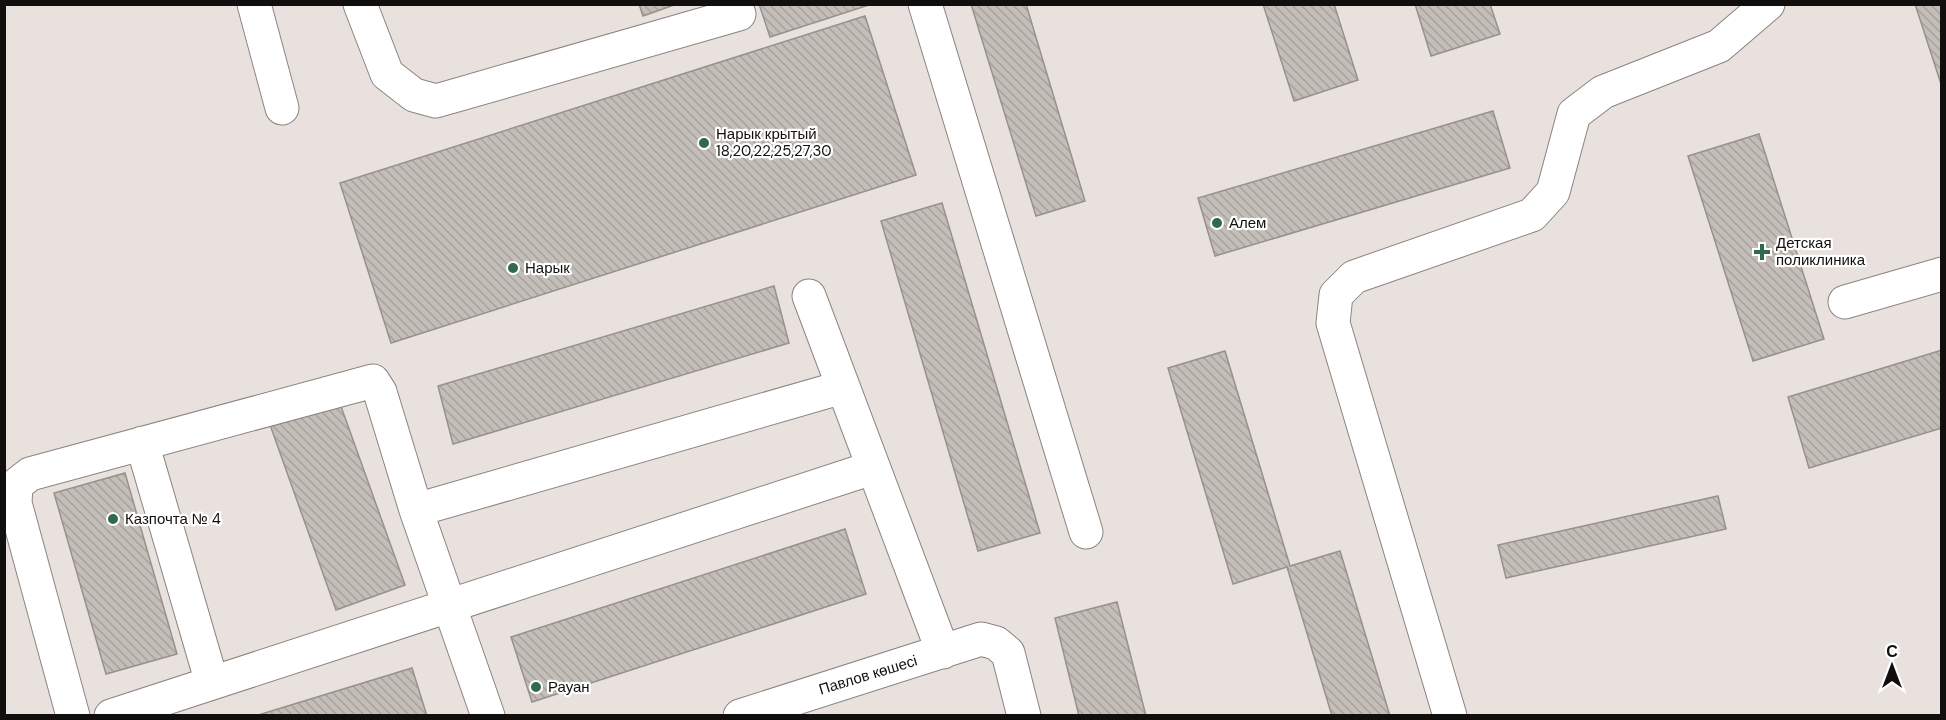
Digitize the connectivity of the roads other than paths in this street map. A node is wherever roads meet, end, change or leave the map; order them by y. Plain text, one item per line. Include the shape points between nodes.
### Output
1 (254, 4) edge
2 (360, 4) edge
3 (926, 4) edge
4 (1768, 4) edge
5 (739, 14) dead end
6 (282, 108) dead end
7 (1941, 274) edge
8 (809, 296) dead end
9 (1845, 302) dead end
10 (843, 387) junction
11 (142, 443) junction
12 (872, 468) junction
13 (416, 510) junction
14 (1086, 532) dead end
15 (450, 605) junction
16 (942, 652) junction
17 (212, 682) junction
18 (811, 705) edge
19 (73, 716) edge
20 (111, 716) edge
21 (488, 716) edge
22 (740, 716) edge
23 (1024, 716) edge
24 (1450, 716) edge

1 - 6 street
2 - 5 street via 387,74 414,95 436,101
3 - 14 street
4 - 24 street via 1719,46 1603,92 1574,114 1553,192 1532,215 1354,277 1336,295 1333,323
7 - 9 street
8 - 10 street
10 - 12 street
10 - 13 street
11 - 13 street via 373,381 380,392
11 - 17 street
11 - 19 street via 30,474 16,485 15,503
12 - 15 street
12 - 16 street
13 - 15 street
15 - 17 street
15 - 21 street
16 - 18 street, Павлов көшесі
16 - 23 street, Павлов көшесі via 981,639 996,643 1008,653
17 - 20 street
18 - 22 street, Павлов көшесі

